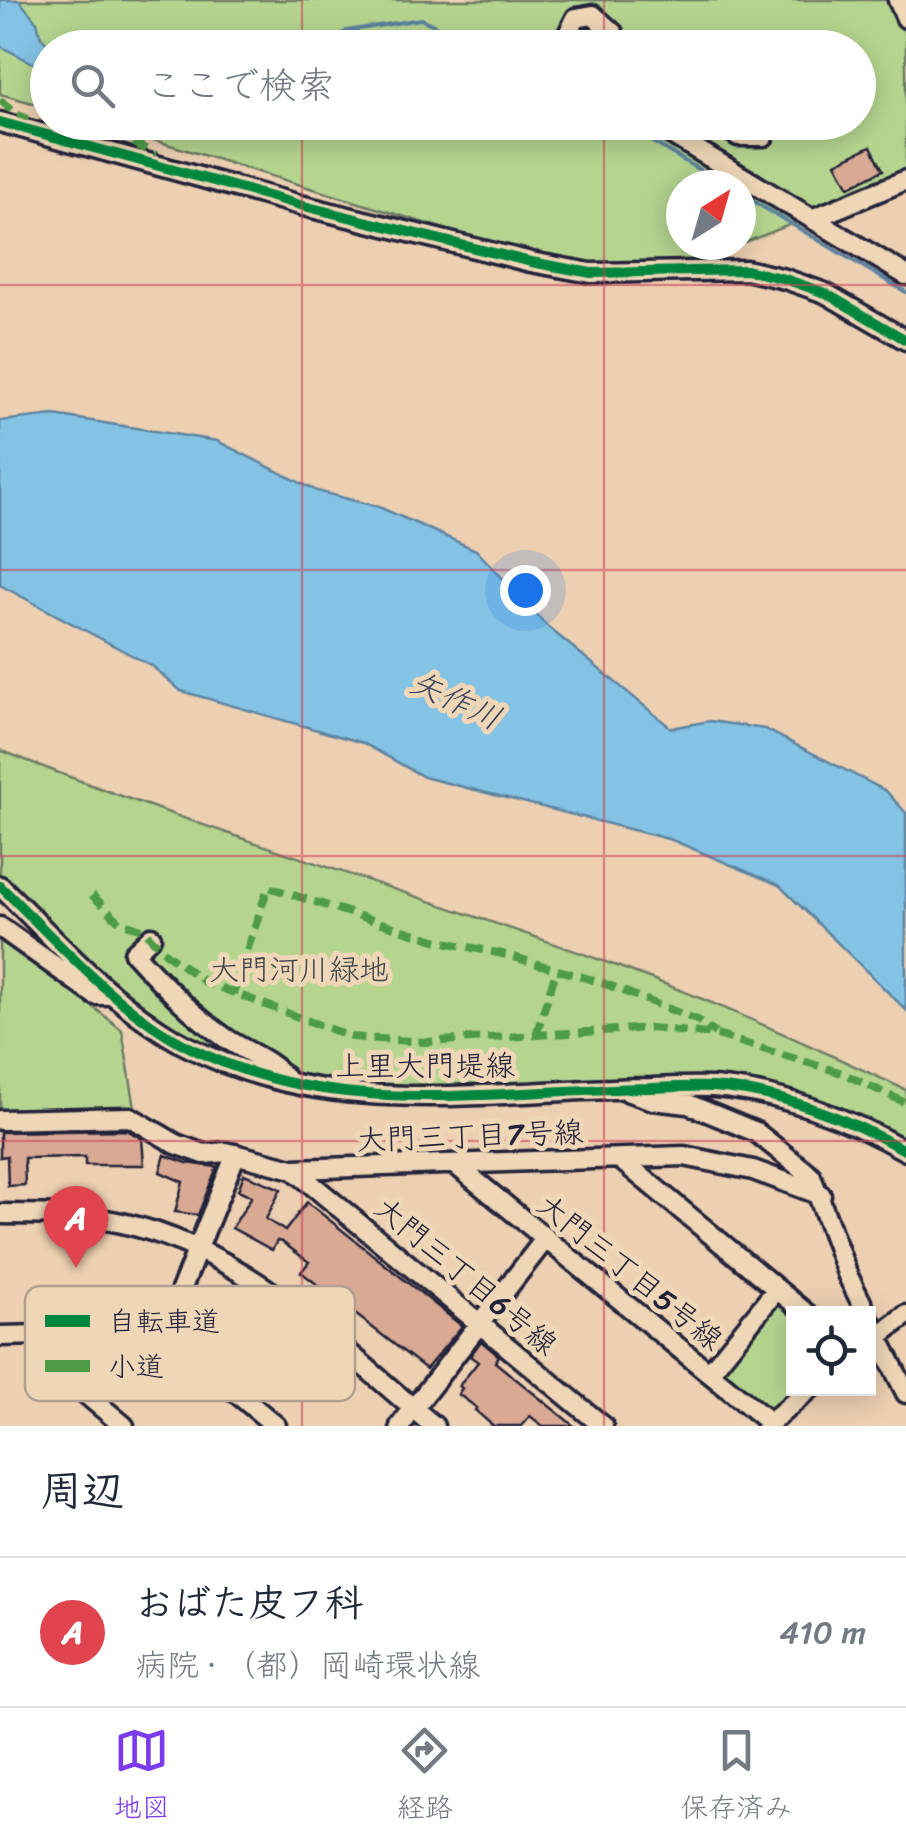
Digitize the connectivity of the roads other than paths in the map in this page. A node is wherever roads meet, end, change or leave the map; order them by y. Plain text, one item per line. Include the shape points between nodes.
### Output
1 (898, 0) edge
2 (906, 18) edge
3 (570, 30) edge
4 (610, 30) edge
5 (0, 122) edge
6 (30, 130) edge
7 (65, 140) edge
8 (682, 140) edge
9 (906, 180) edge
10 (814, 218) junction
11 (906, 275) edge
12 (906, 340) edge
13 (0, 886) edge
14 (0, 927) edge
15 (151, 937) dead end
16 (110, 991) junction
17 (288, 1084) junction
18 (625, 1088) junction
19 (0, 1120) edge
20 (906, 1151) edge
21 (236, 1154) junction
22 (620, 1158) junction
23 (455, 1164) junction
24 (293, 1169) junction
25 (820, 1196) junction
26 (0, 1214) edge
27 (546, 1238) junction
28 (198, 1249) junction
29 (183, 1286) edge
30 (265, 1286) edge
31 (777, 1289) junction
32 (797, 1306) edge
33 (863, 1306) edge
34 (906, 1316) edge
35 (479, 1324) junction
36 (0, 1336) edge
37 (25, 1336) edge
38 (876, 1338) edge
39 (876, 1345) edge
40 (355, 1360) edge
41 (709, 1372) junction
42 (906, 1393) edge
43 (801, 1396) edge
44 (94, 1401) edge
45 (246, 1401) edge
46 (413, 1409) junction
47 (768, 1424) edge
48 (124, 1426) edge
49 (276, 1426) edge
50 (400, 1426) edge
51 (434, 1426) edge
52 (603, 1426) edge

1 - 2 street
3 - 4 street via 576,18 593,15
5 - 6 street
7 - 12 street via 531,262 591,273 746,270 785,278
8 - 10 street
9 - 10 street
10 - 11 street
13 - 16 street, 上里大門堤線
14 - 16 street via 95,996
15 - 17 street via 134,953 165,987 276,1068
16 - 17 street, 上里大門堤線 via 182,1043
17 - 18 street, 上里大門堤線 via 430,1096
18 - 20 street, 上里大門堤線 via 712,1087 791,1102
18 - 25 street via 756,1132 811,1176
19 - 21 street, 大門三丁目7号線 via 130,1117 204,1154
21 - 24 street, 大門三丁目7号線
21 - 28 street
22 - 23 street, 大門三丁目7号線
22 - 25 street, 大門三丁目7号線 via 684,1156 753,1170
22 - 31 street
23 - 24 street, 大門三丁目7号線
23 - 27 street, 大門三丁目5号線
24 - 35 street, 大門三丁目6号線
25 - 33 street
26 - 28 street via 123,1223
27 - 35 street
27 - 41 street, 大門三丁目5号線
28 - 29 street
28 - 30 street
31 - 32 street
31 - 41 street
34 - 38 street
35 - 46 street
35 - 52 street, 大門三丁目6号線
36 - 37 street
39 - 42 street
40 - 46 street
41 - 47 street, 大門三丁目5号線
43 - 47 street
44 - 48 street
45 - 49 street
46 - 50 street
46 - 51 street

